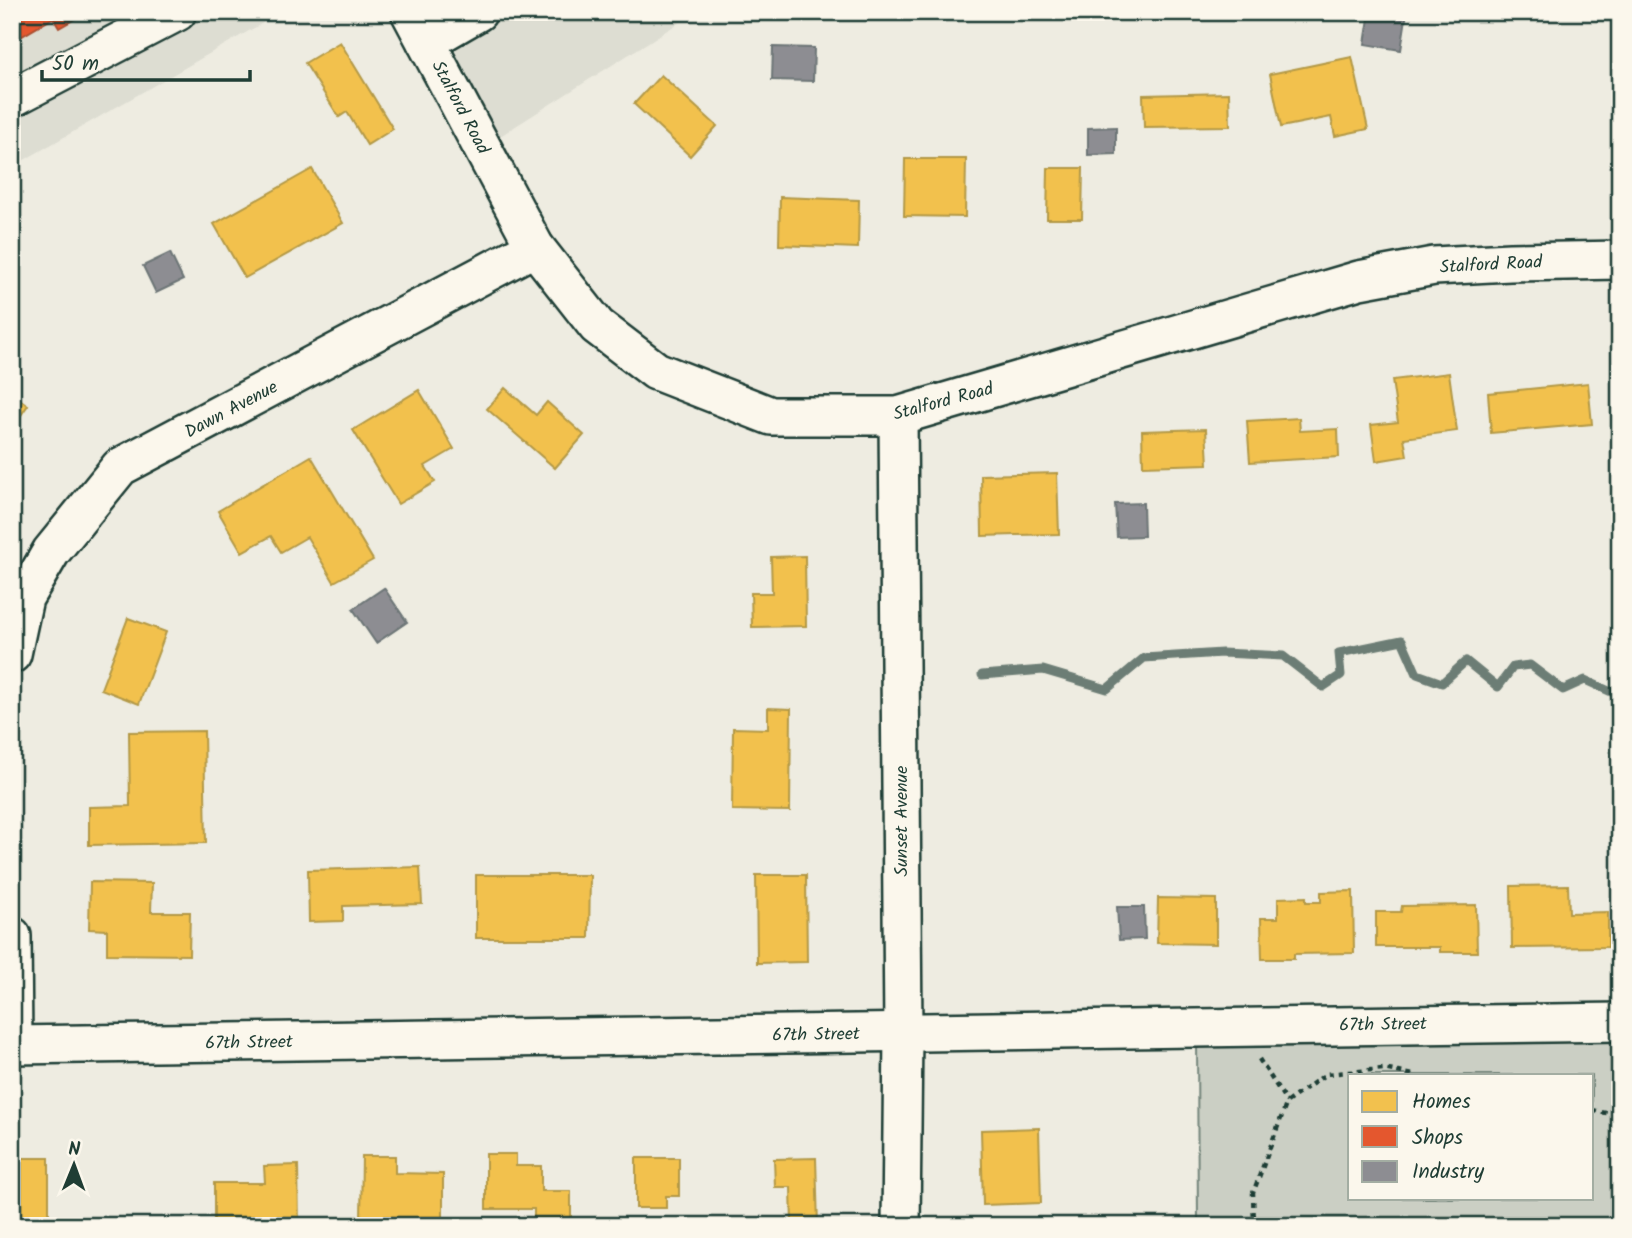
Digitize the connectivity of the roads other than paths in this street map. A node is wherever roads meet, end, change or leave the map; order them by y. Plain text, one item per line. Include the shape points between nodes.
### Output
1 (177, 12) edge
2 (478, 12) edge
3 (418, 27) edge
4 (12, 98) edge
5 (535, 247) junction
6 (1620, 260) edge
7 (898, 416) junction
8 (12, 654) edge
9 (12, 936) edge
10 (1620, 1022) edge
11 (902, 1032) junction
12 (13, 1045) edge
13 (901, 1226) edge

1 - 4 street
2 - 3 street
3 - 5 street, Stalford Road
5 - 7 street, Stalford Road via 597,326 656,371 771,416
5 - 8 street, Dawn Avenue via 120,467 51,552 24,598
6 - 7 street, Stalford Road via 1434,266 1359,280
7 - 11 street, Sunset Avenue
9 - 12 street
10 - 11 street, 67th Street
11 - 12 street, 67th Street
11 - 13 street, Sunset Avenue

